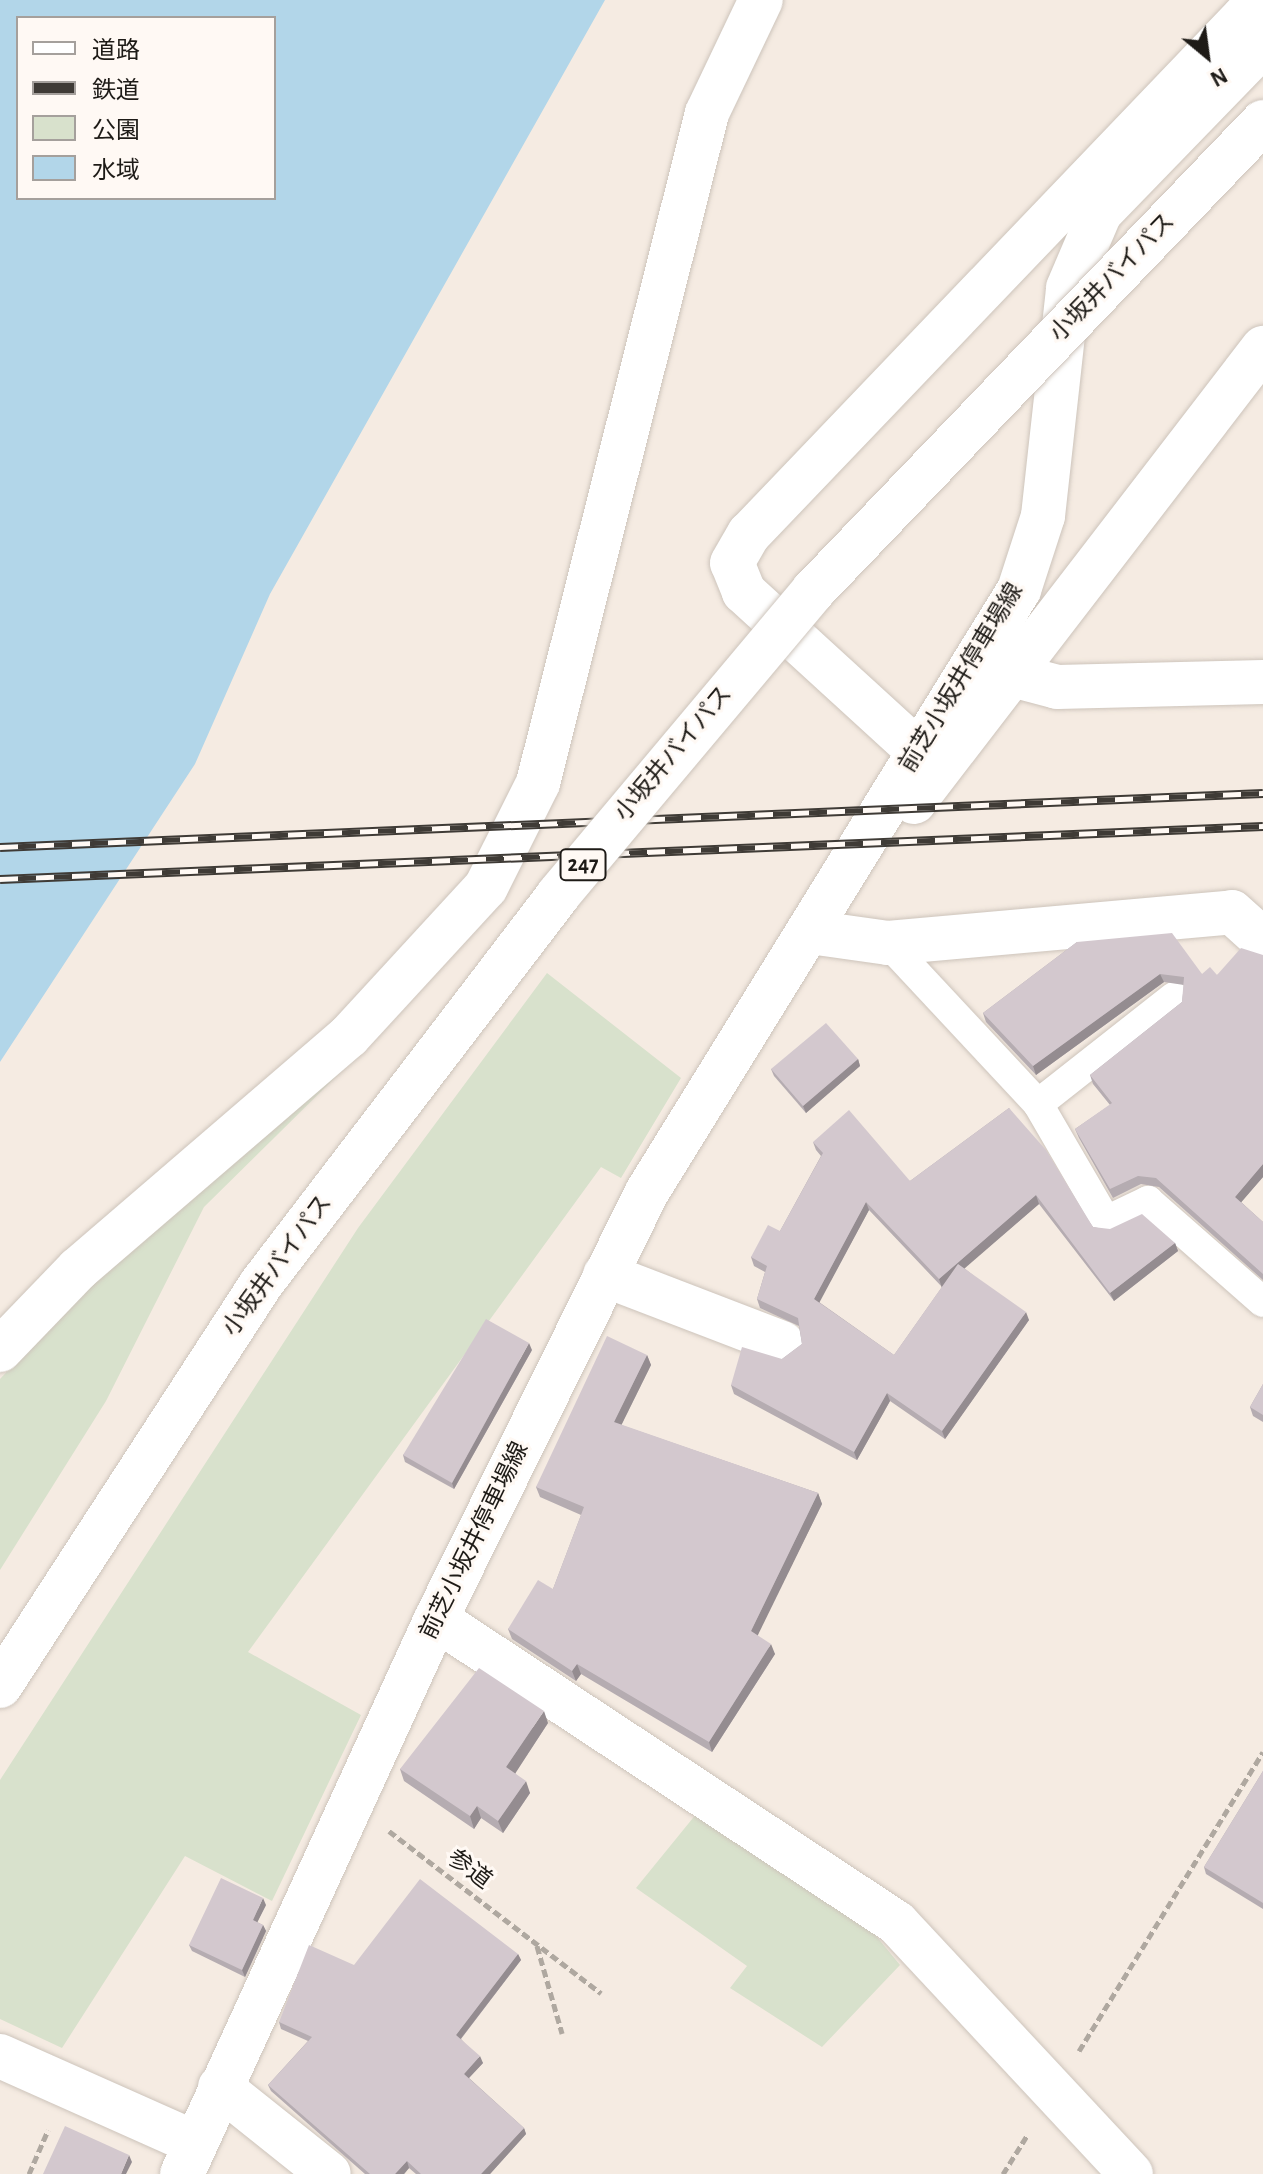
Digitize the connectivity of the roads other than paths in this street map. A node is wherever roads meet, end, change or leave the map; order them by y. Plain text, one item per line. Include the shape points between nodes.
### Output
1 (761, 0) edge
2 (1260, 0) edge
3 (1263, 45) edge
4 (1263, 122) edge
5 (1263, 348) edge
6 (1016, 676) junction
7 (1263, 682) edge
8 (918, 751) junction
9 (810, 932) junction
10 (1263, 940) edge
11 (888, 943) junction
12 (1174, 997) dead end
13 (1038, 1104) junction
14 (605, 1275) junction
15 (1263, 1302) edge
16 (782, 1343) dead end
17 (0, 1350) edge
18 (436, 1619) junction
19 (0, 1686) edge
20 (0, 2056) edge
21 (220, 2087) junction
22 (189, 2158) edge
23 (329, 2174) edge
24 (1131, 2174) edge

1 - 17 main road via 707,113 538,783 486,887 349,1036 78,1269
2 - 8 main road via 749,534 732,563 744,592
3 - 8 main road, 前芝小坂井停車場線 via 1100,213 1068,288 1043,516 1019,590
4 - 19 main road, 小坂井バイパス / 247, bridge via 813,591 558,895 261,1284
5 - 6 main road, 前芝小坂井停車場線
6 - 7 main road via 1057,687
6 - 9 main road, 前芝小坂井停車場線
8 - 9 main road, 前芝小坂井停車場線
9 - 11 main road
9 - 14 main road, 前芝小坂井停車場線 via 707,1088
10 - 11 main road via 1232,912
11 - 13 lane
12 - 13 lane
13 - 15 lane via 1106,1221 1148,1201
14 - 16 main road
14 - 18 main road, 前芝小坂井停車場線
18 - 21 main road, 前芝小坂井停車場線
18 - 24 main road via 897,1923
20 - 22 main road
21 - 22 main road, 前芝小坂井停車場線
21 - 23 main road

